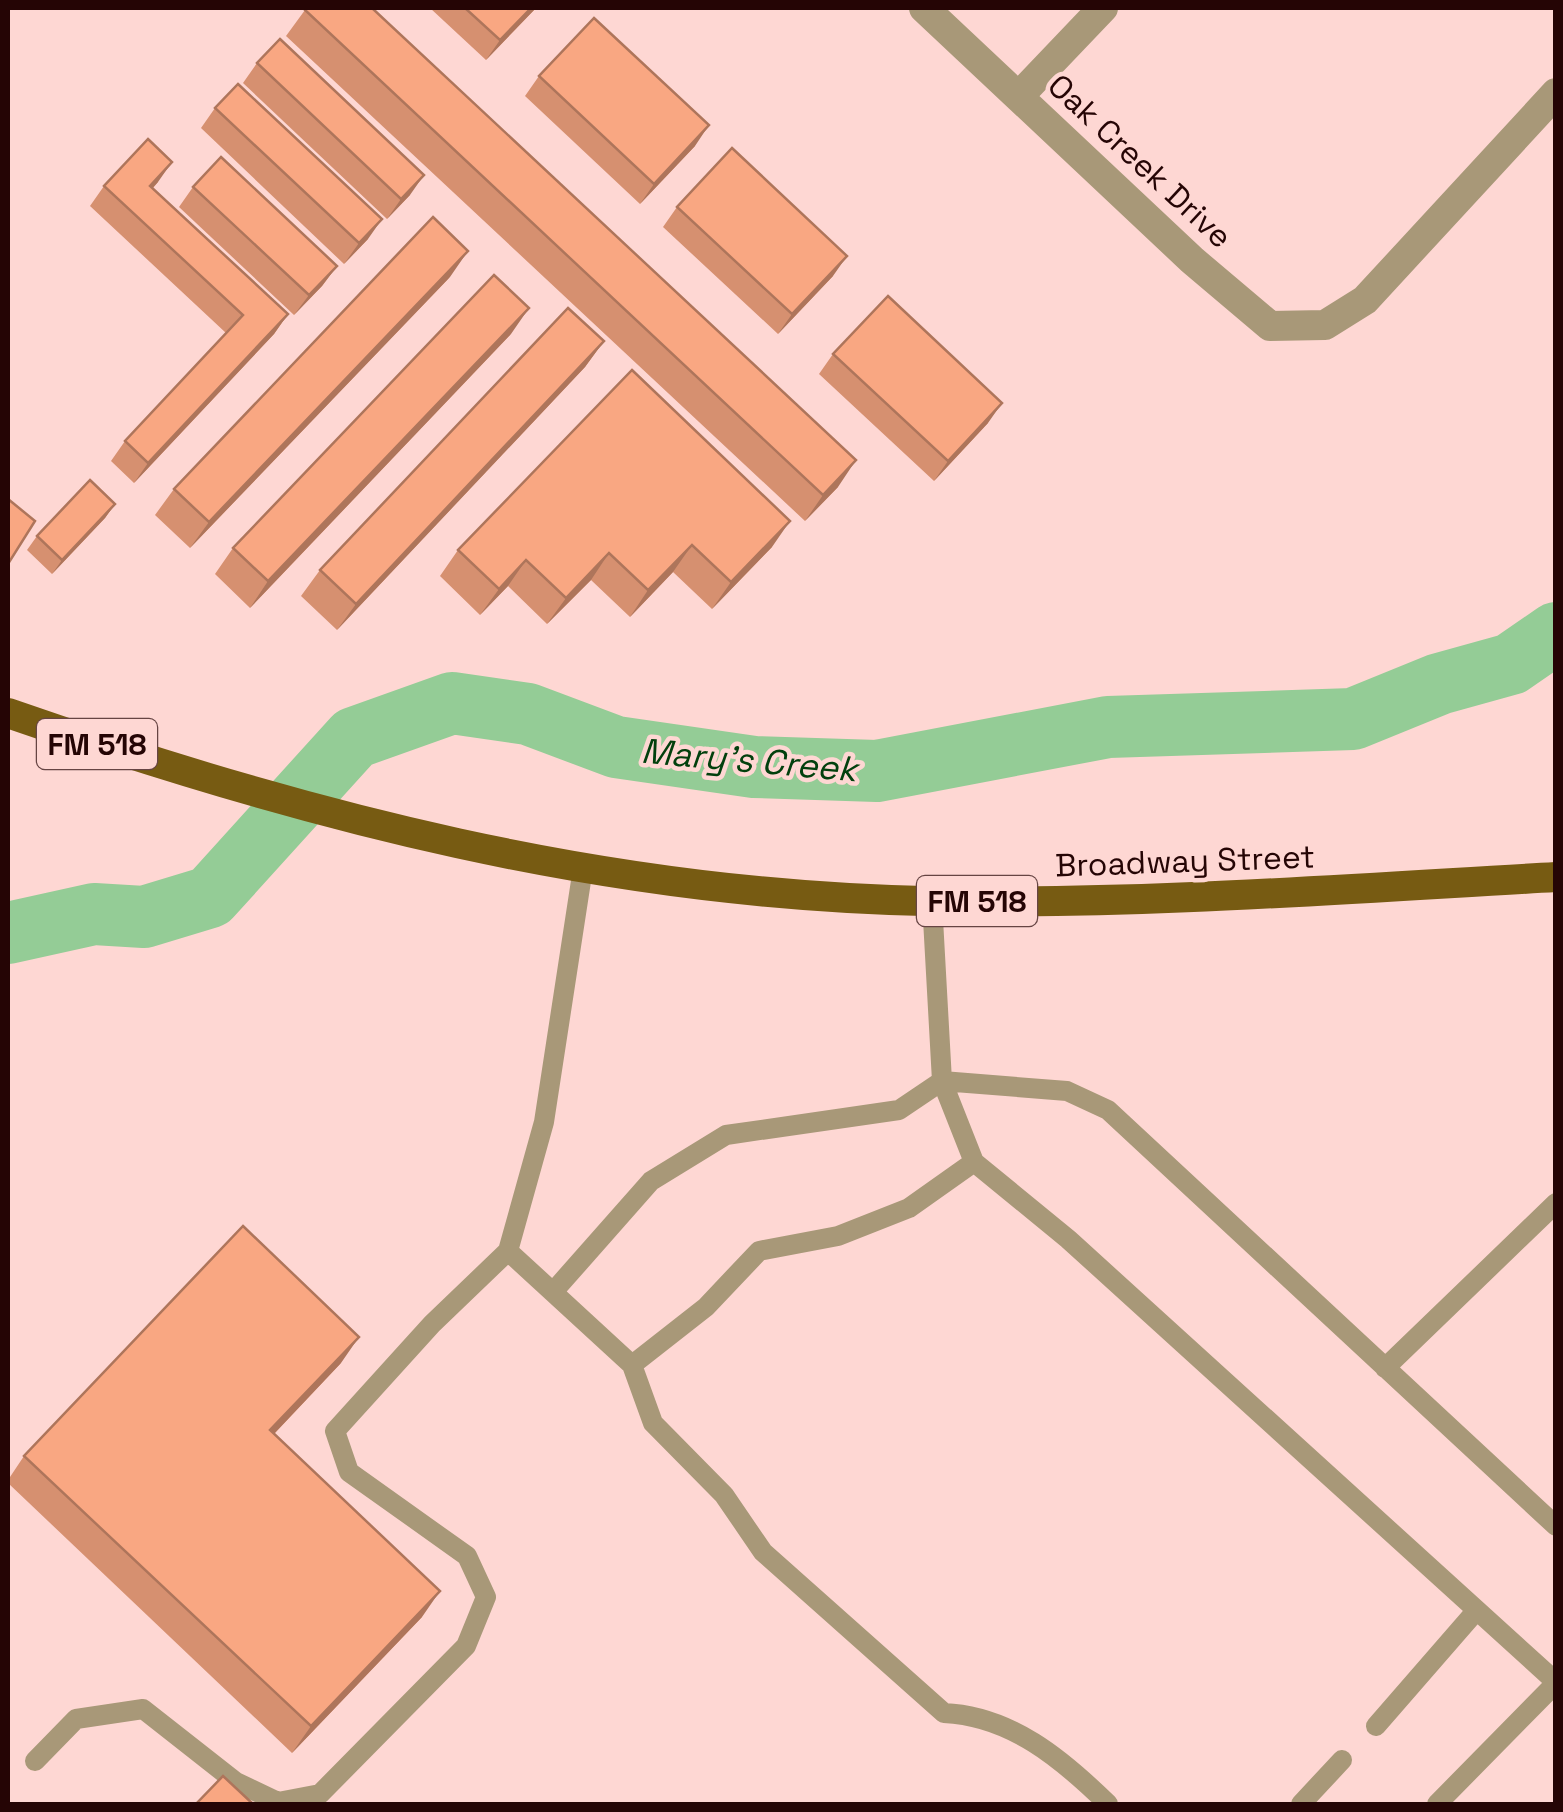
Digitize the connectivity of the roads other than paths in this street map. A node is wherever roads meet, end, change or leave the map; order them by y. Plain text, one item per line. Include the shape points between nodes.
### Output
1 (924, 8) edge
2 (1103, 8) edge
3 (1556, 93) edge
4 (1019, 96) junction
5 (8, 713) edge
6 (583, 868) junction
7 (1556, 877) edge
8 (932, 901) junction
9 (942, 1081) junction
10 (974, 1162) junction
11 (1556, 1203) edge
12 (508, 1250) junction
13 (553, 1292) junction
14 (632, 1365) junction
15 (1385, 1368) junction
16 (1556, 1526) edge
17 (1476, 1611) junction
18 (1556, 1683) edge
19 (1376, 1726) dead end
20 (1342, 1760) dead end
21 (35, 1761) dead end
22 (1108, 1804) edge
23 (1302, 1804) edge
24 (1437, 1804) edge

1 - 4 street, Oak Creek Drive
2 - 4 street
3 - 4 street, Oak Creek Drive via 1365,300 1325,325 1270,326
5 - 6 main road, Broadway Street / FM 518 via 187,775 402,832
6 - 8 main road, Broadway Street / FM 518 via 744,889
6 - 12 lane via 544,1122
7 - 8 main road, Broadway Street / FM 518 via 1120,902
8 - 9 lane
9 - 10 lane
9 - 13 lane via 899,1110 726,1135 651,1181
9 - 15 lane via 1067,1091 1108,1110
10 - 14 lane via 909,1208 838,1236 759,1250 706,1307
10 - 17 lane via 1068,1239
11 - 15 lane
12 - 13 lane
12 - 21 lane via 336,1432 350,1472 466,1556 486,1597 466,1646 320,1794 278,1802 236,1782 143,1709 76,1720
13 - 14 lane
14 - 22 lane via 653,1424 724,1495 763,1552 944,1712 980,1714 1011,1728
15 - 16 lane
17 - 18 lane
17 - 19 lane
18 - 24 lane
20 - 23 lane

